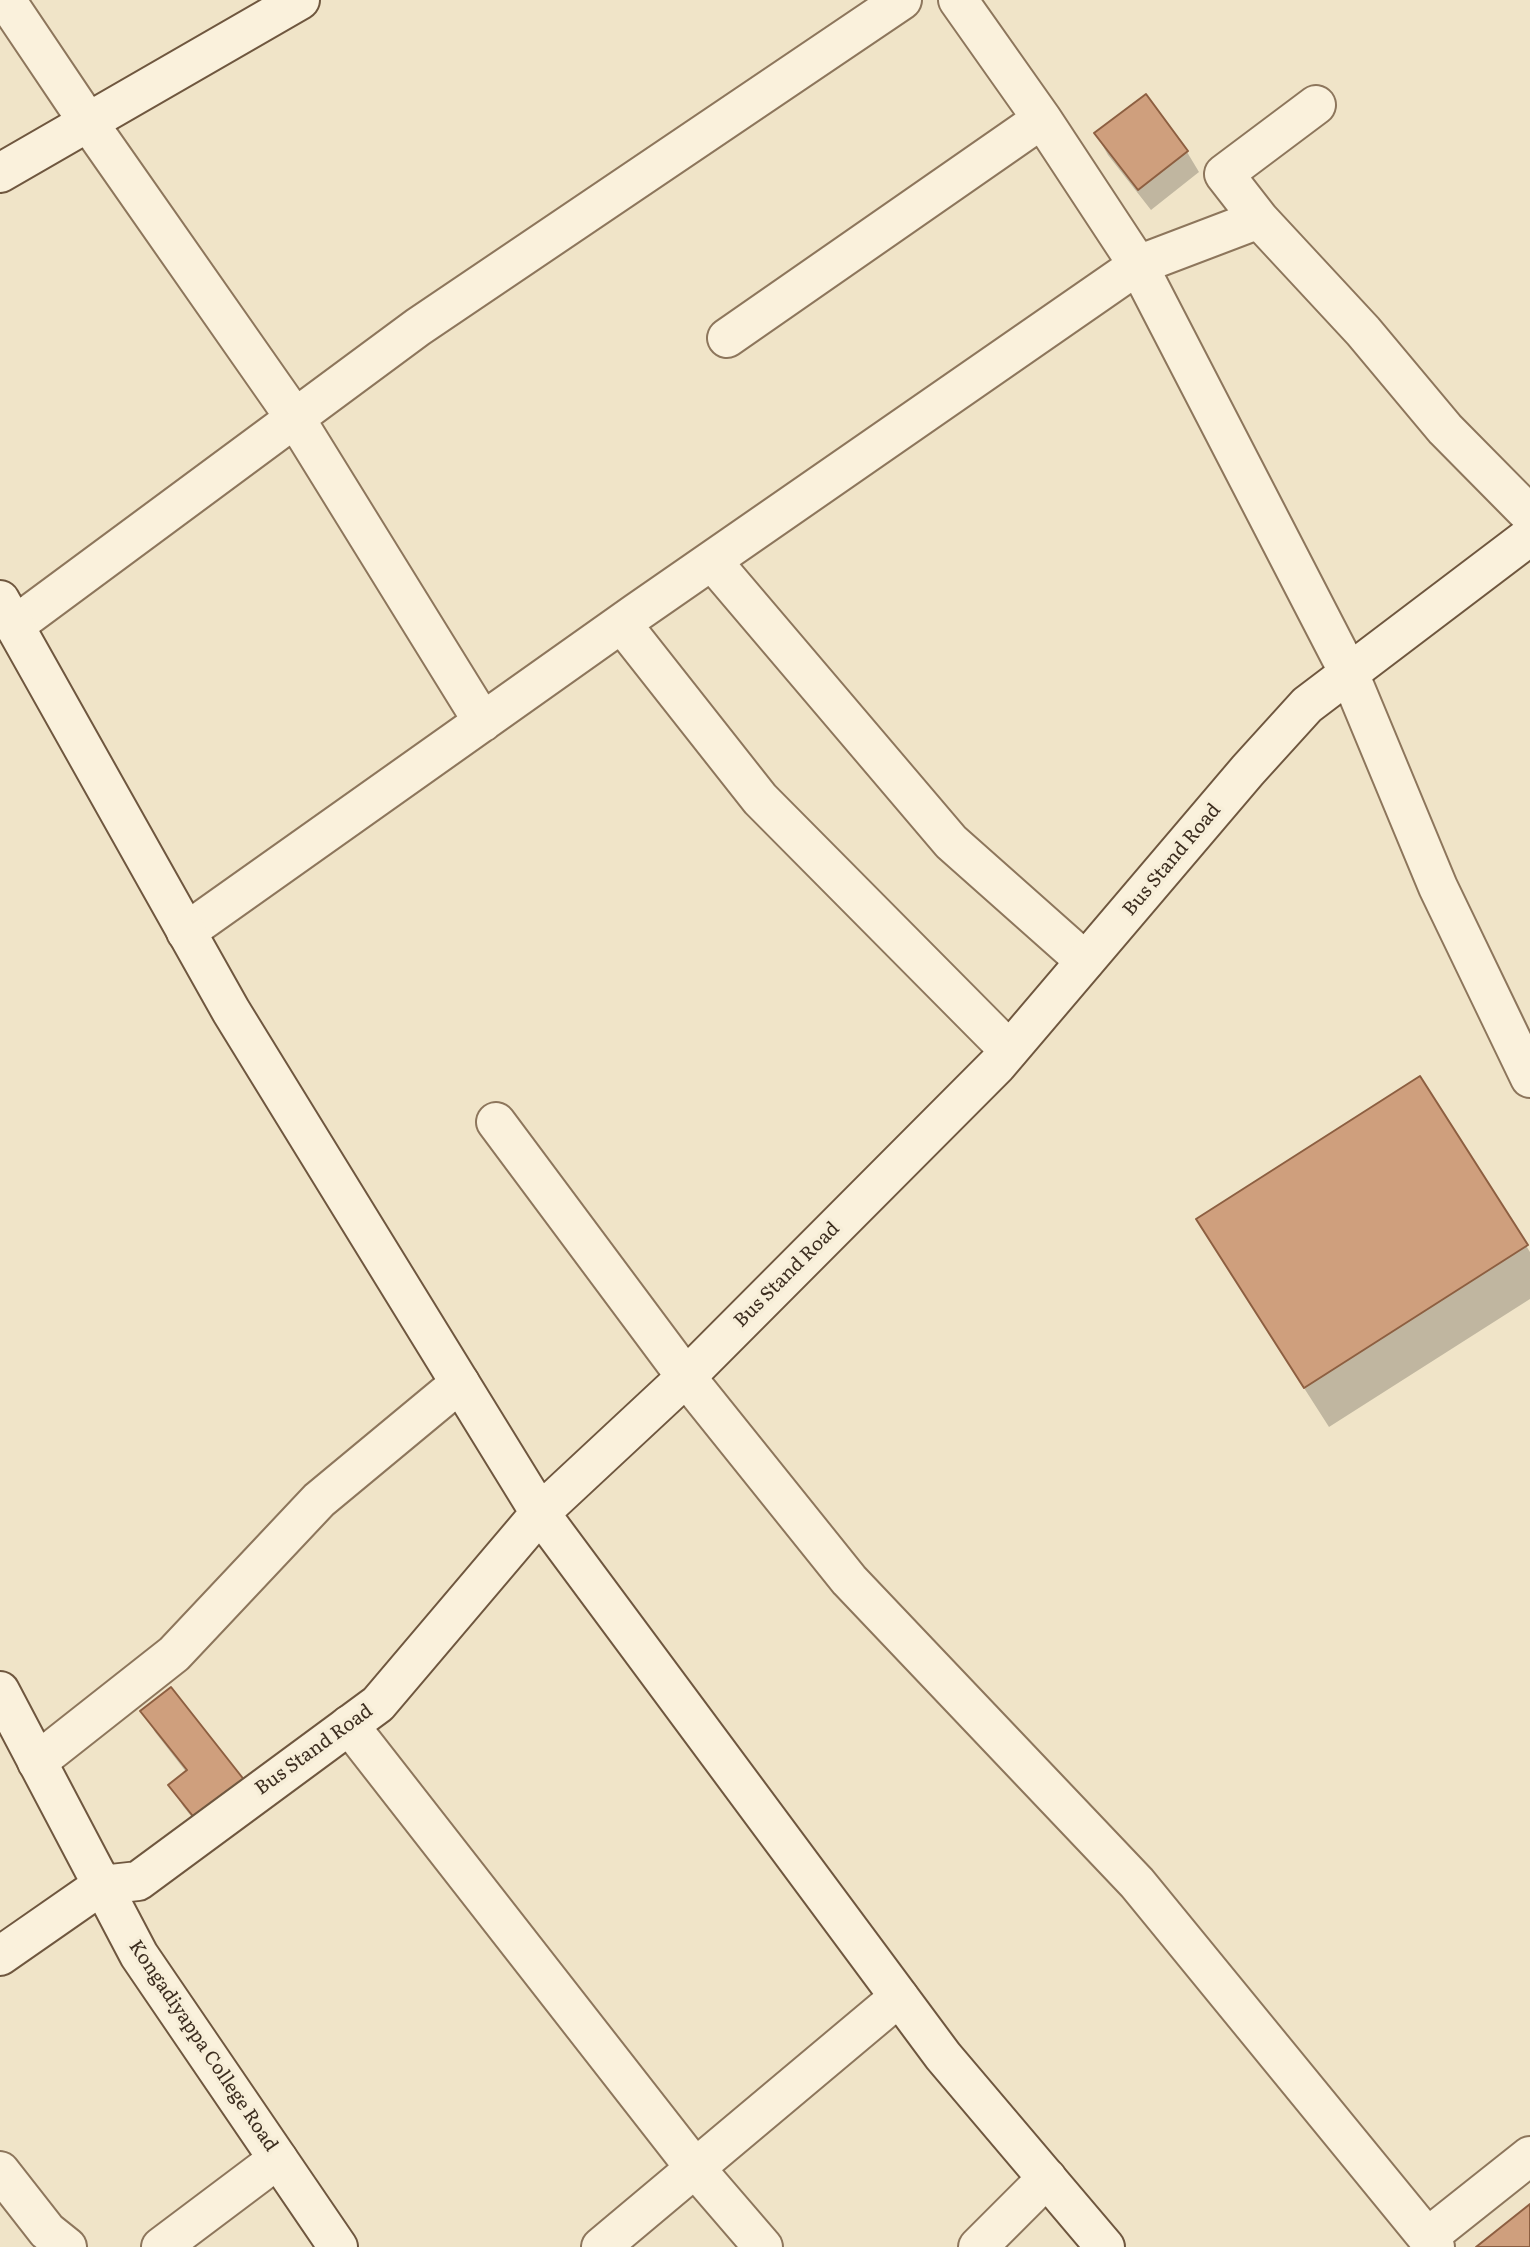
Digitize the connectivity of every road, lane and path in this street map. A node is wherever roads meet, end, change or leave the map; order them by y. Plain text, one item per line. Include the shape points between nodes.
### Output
1 (6, 0) edge
2 (300, 0) edge
3 (902, 0) edge
4 (958, 0) edge
5 (1316, 105) dead end
6 (1042, 118) junction
7 (88, 122) junction
8 (0, 173) edge
9 (1259, 219) junction
10 (1138, 265) junction
11 (727, 338) dead end
12 (295, 418) junction
13 (1530, 515) edge
14 (1530, 536) edge
15 (712, 561) junction
16 (7, 613) edge
17 (622, 624) junction
18 (1349, 673) junction
19 (483, 722) junction
20 (186, 932) junction
21 (1085, 961) junction
22 (1009, 1050) junction
23 (1530, 1078) edge
24 (496, 1122) dead end
25 (686, 1377) junction
26 (460, 1383) junction
27 (540, 1513) junction
28 (0, 1691) edge
29 (349, 1725) junction
30 (37, 1762) junction
31 (102, 1885) junction
32 (0, 1956) edge
33 (899, 1997) junction
34 (1530, 2156) edge
35 (278, 2158) junction
36 (695, 2168) junction
37 (0, 2171) edge
38 (1047, 2178) junction
39 (1432, 2242) edge
40 (67, 2247) edge
41 (161, 2247) edge
42 (338, 2247) edge
43 (601, 2247) edge
44 (763, 2247) edge
45 (978, 2247) edge
46 (1105, 2247) edge

1 - 7 street
2 - 7 street
3 - 12 street via 418,327
4 - 6 street
5 - 9 street via 1224,174
6 - 10 street
6 - 11 street
7 - 8 street
7 - 12 street
9 - 10 street
9 - 13 street via 1363,331 1445,429
10 - 15 street
10 - 18 street
12 - 16 street
12 - 19 street
14 - 18 street, Bus Stand Road
15 - 17 street
15 - 21 street via 950,842
16 - 20 street
17 - 19 street
17 - 22 street via 760,799
18 - 21 street, Bus Stand Road via 1307,705
18 - 23 street via 1438,887
19 - 20 street
20 - 26 street
21 - 22 street, Bus Stand Road
22 - 25 street, Bus Stand Road
24 - 25 street
25 - 27 street, Bus Stand Road
25 - 39 street via 849,1580 1137,1883
26 - 27 street
26 - 30 street via 319,1500 174,1654
27 - 29 street, Bus Stand Road via 378,1703
27 - 33 street
28 - 30 street, Kongadiyappa College Road
29 - 31 street, Bus Stand Road via 138,1881
29 - 36 street
30 - 31 street, Kongadiyappa College Road
31 - 32 street, Bus Stand Road
31 - 35 street, Kongadiyappa College Road via 139,1955
33 - 36 street
33 - 38 street
34 - 39 street
35 - 41 street
35 - 42 street, Kongadiyappa College Road
36 - 43 street
36 - 44 street
37 - 40 street via 47,2231
38 - 45 street
38 - 46 street

